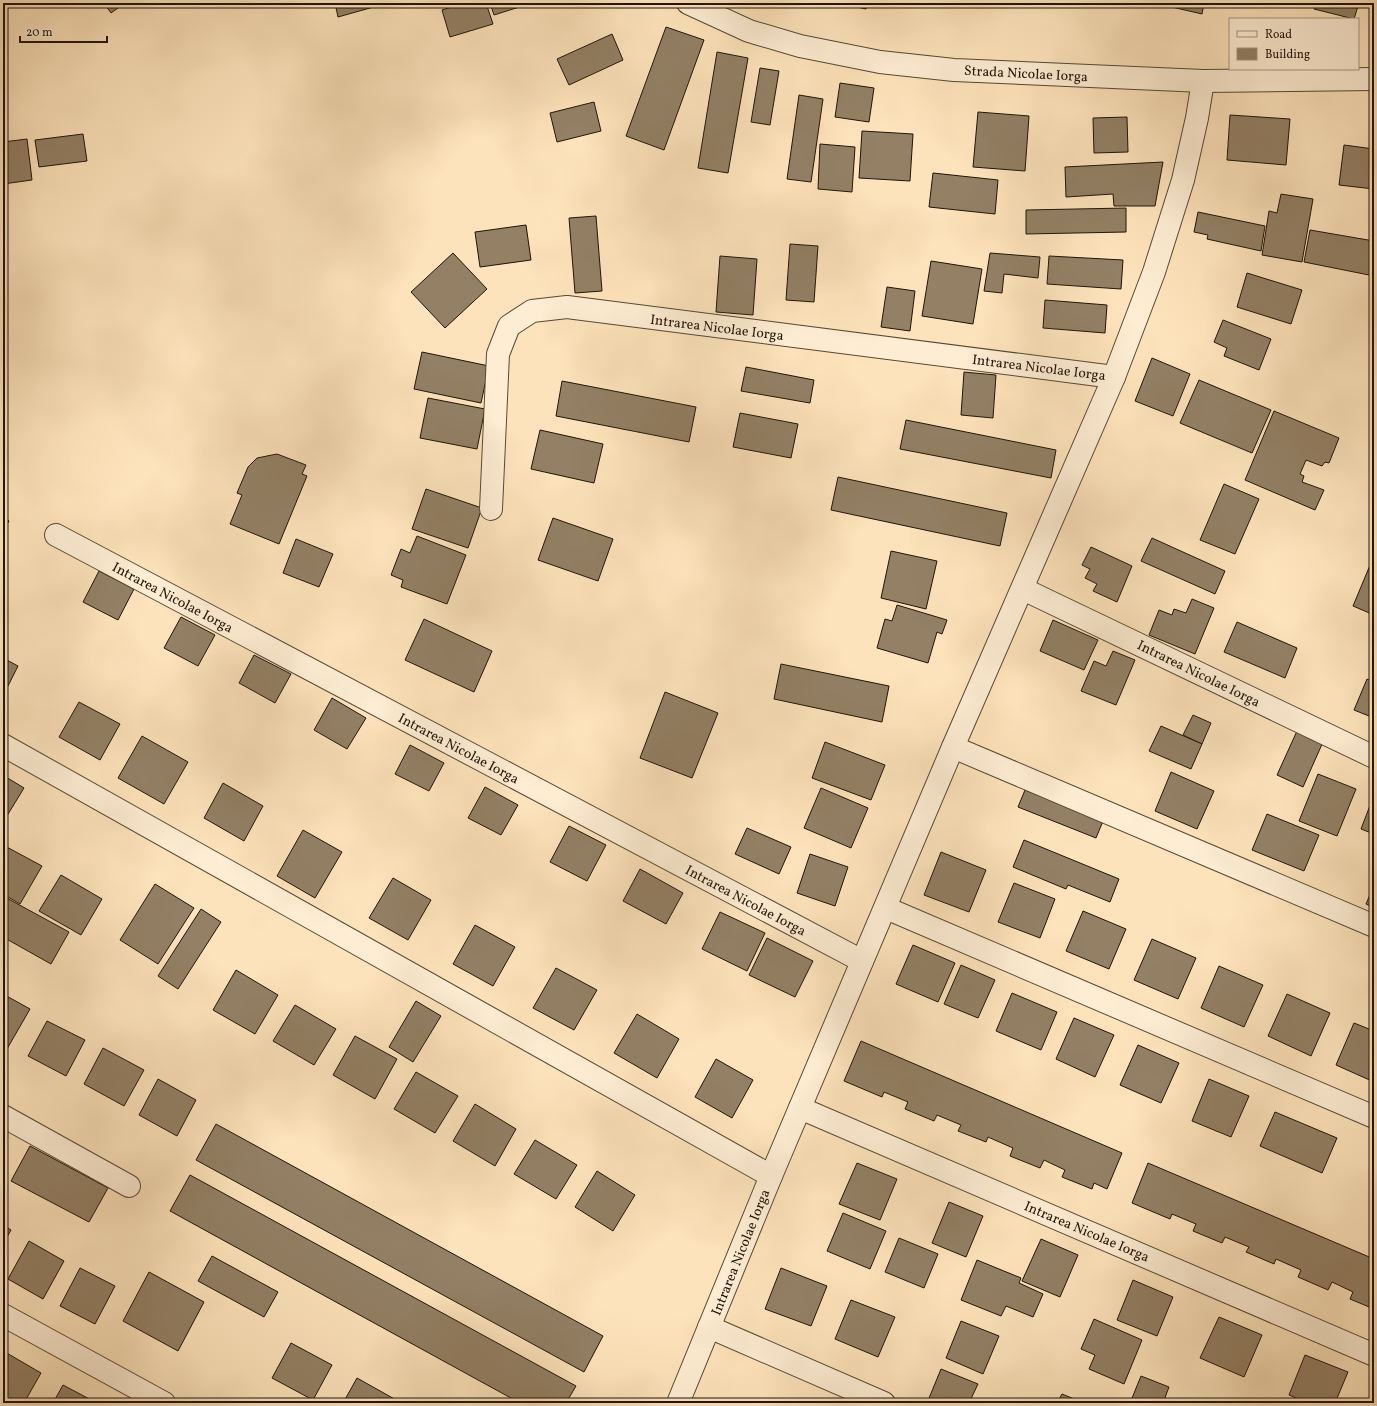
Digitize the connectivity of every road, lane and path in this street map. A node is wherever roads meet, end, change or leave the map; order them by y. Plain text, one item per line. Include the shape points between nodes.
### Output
1 (688, 3) edge
2 (1374, 79) edge
3 (1203, 81) junction
4 (1114, 377) junction
5 (491, 509) dead end
6 (56, 535) dead end
7 (1023, 589) junction
8 (3, 745) edge
9 (953, 747) junction
10 (1374, 758) edge
11 (886, 908) junction
12 (1374, 926) edge
13 (862, 962) junction
14 (800, 1108) junction
15 (3, 1116) edge
16 (1374, 1117) edge
17 (771, 1176) junction
18 (129, 1186) dead end
19 (3, 1314) edge
20 (709, 1327) junction
21 (1374, 1355) edge
22 (164, 1403) edge
23 (678, 1403) edge
24 (884, 1403) edge

1 - 3 street, Strada Nicolae Iorga via 749,31 800,46 880,62 954,70
2 - 3 street, Strada Nicolae Iorga
3 - 4 street, Intrarea Nicolae Iorga via 1183,180 1154,272
4 - 5 street, Intrarea Nicolae Iorga via 567,307 532,311 509,326 498,354
4 - 7 street, Intrarea Nicolae Iorga
6 - 13 street, Intrarea Nicolae Iorga
7 - 9 street, Intrarea Nicolae Iorga
7 - 10 street, Intrarea Nicolae Iorga
8 - 17 street, Intrarea Nicolae Iorga
9 - 11 street, Intrarea Nicolae Iorga
9 - 12 street
11 - 13 street, Intrarea Nicolae Iorga
11 - 16 street
13 - 14 street, Intrarea Nicolae Iorga
14 - 17 street, Intrarea Nicolae Iorga
14 - 21 street, Intrarea Nicolae Iorga
15 - 18 street
17 - 20 street, Intrarea Nicolae Iorga
19 - 22 street
20 - 23 street, Intrarea Nicolae Iorga
20 - 24 street, Intrarea Nicolae Iorga

